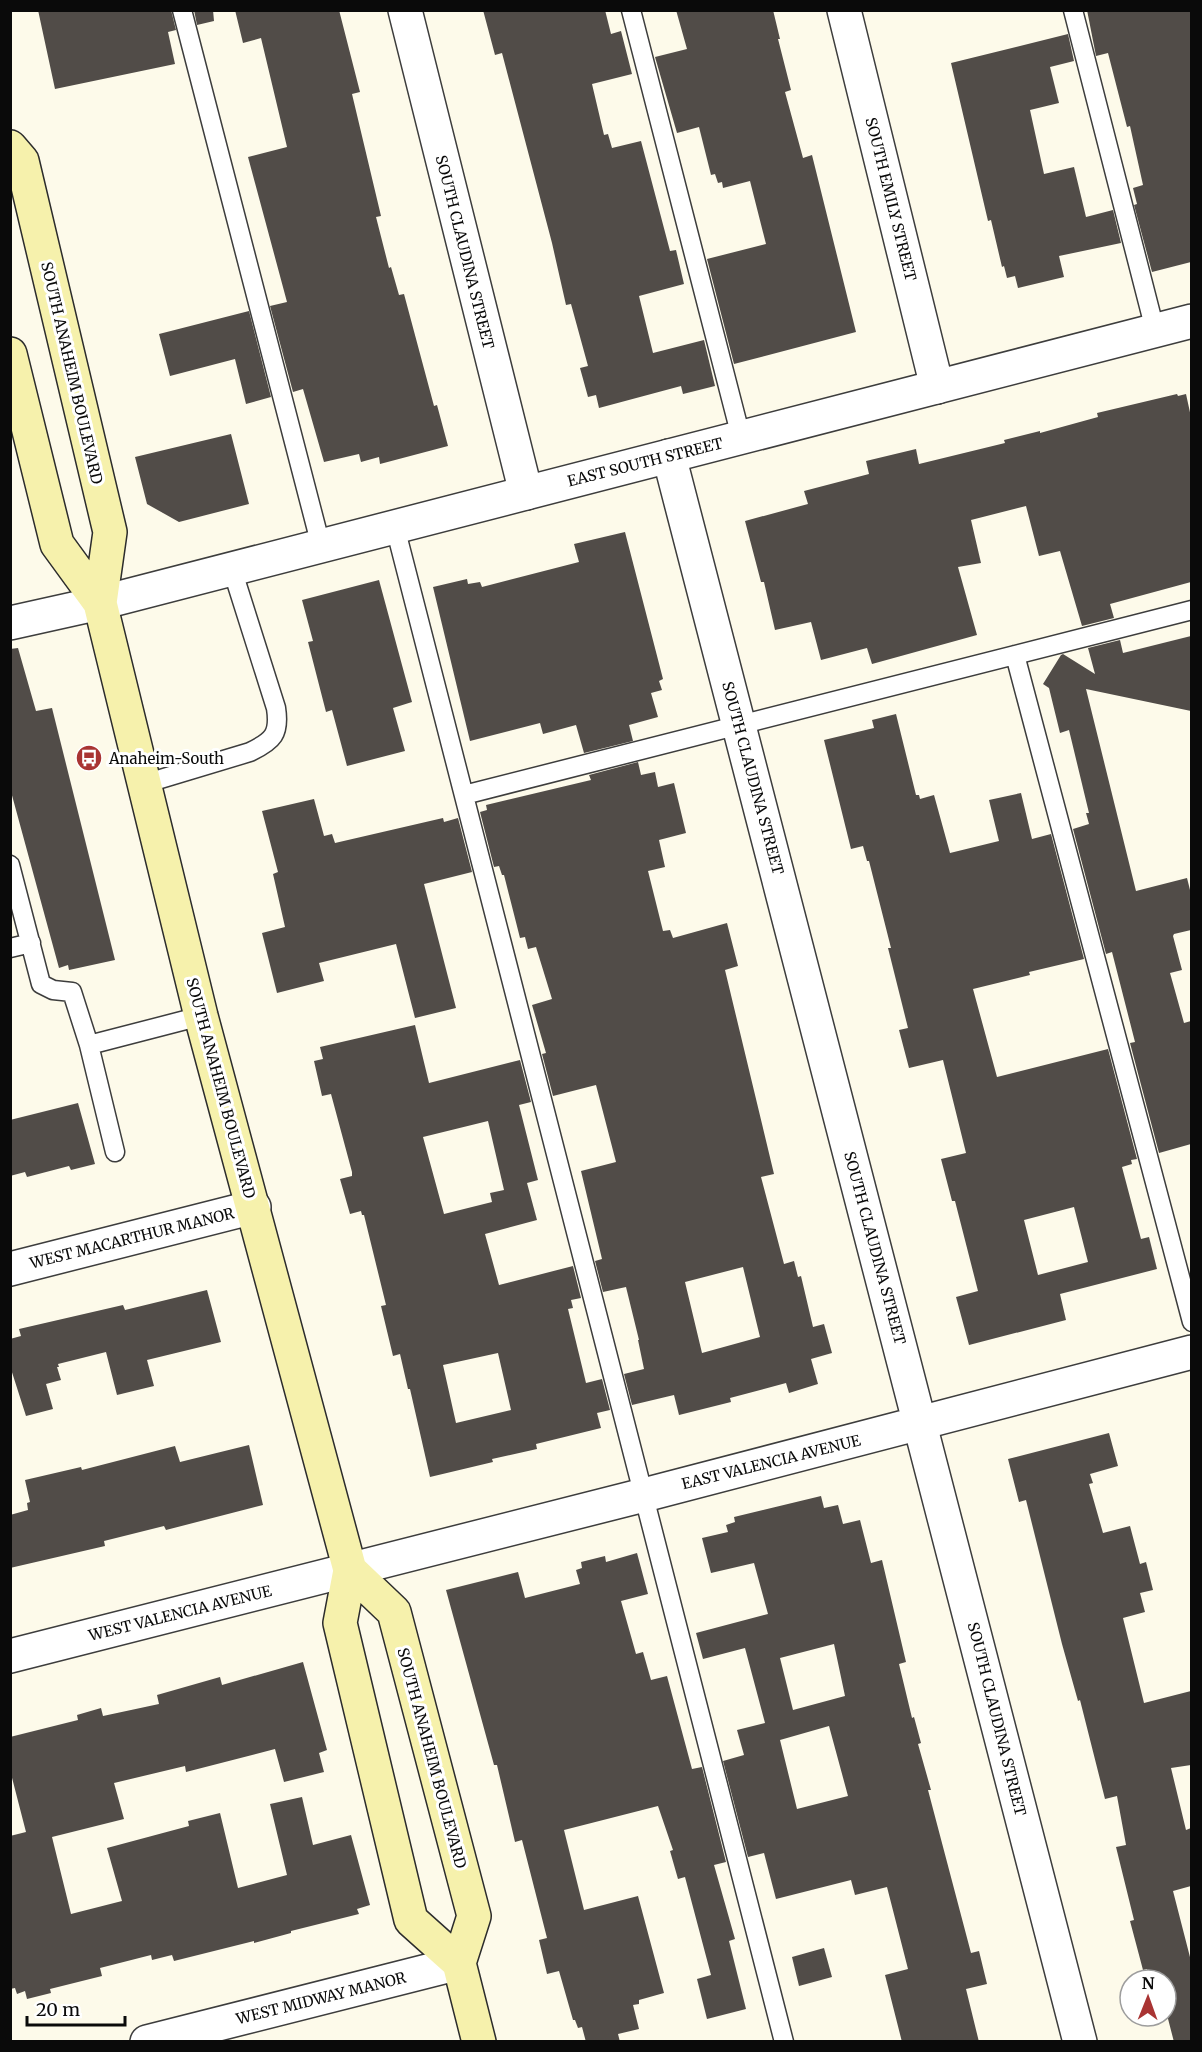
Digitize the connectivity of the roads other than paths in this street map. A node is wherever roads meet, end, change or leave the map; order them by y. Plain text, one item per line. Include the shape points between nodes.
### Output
1 (182, 10) edge
2 (405, 10) edge
3 (631, 10) edge
4 (844, 10) edge
5 (1073, 10) edge
6 (10, 147) edge
7 (1191, 321) edge
8 (1155, 330) junction
9 (10, 354) edge
10 (937, 387) junction
11 (741, 437) junction
12 (669, 456) junction
13 (526, 493) junction
14 (394, 527) junction
15 (321, 546) junction
16 (232, 569) junction
17 (99, 603) junction
18 (1191, 610) edge
19 (10, 623) edge
20 (1015, 655) junction
21 (740, 725) junction
22 (144, 784) junction
23 (465, 795) junction
24 (10, 865) edge
25 (31, 943) junction
26 (10, 948) edge
27 (201, 1016) junction
28 (89, 1046) junction
29 (115, 1152) dead end
30 (254, 1207) junction
31 (10, 1269) edge
32 (1191, 1322) edge
33 (1191, 1352) edge
34 (920, 1424) junction
35 (644, 1495) junction
36 (350, 1570) junction
37 (10, 1656) edge
38 (459, 1963) junction
39 (147, 2042) edge
40 (479, 2042) edge
41 (784, 2042) edge
42 (1080, 2042) edge

1 - 15 lane
2 - 13 street, SOUTH CLAUDINA STREET
3 - 11 lane
4 - 10 street, SOUTH EMILY STREET
5 - 8 lane
6 - 17 main road, SOUTH ANAHEIM BOULEVARD via 22,161 110,532
7 - 8 street, EAST SOUTH STREET
8 - 10 street, EAST SOUTH STREET
9 - 17 main road, SOUTH ANAHEIM BOULEVARD via 57,544
10 - 11 street, EAST SOUTH STREET
11 - 12 street, EAST SOUTH STREET
12 - 13 street, EAST SOUTH STREET
12 - 21 street, SOUTH CLAUDINA STREET
13 - 14 street, EAST SOUTH STREET
14 - 15 street, EAST SOUTH STREET
14 - 23 lane
15 - 16 street, EAST SOUTH STREET
16 - 17 street, EAST SOUTH STREET
16 - 22 lane via 279,724 263,746 250,752
17 - 19 street, EAST SOUTH STREET
17 - 22 main road, SOUTH ANAHEIM BOULEVARD
18 - 20 lane
20 - 21 lane
20 - 32 lane
21 - 23 lane
21 - 34 street, SOUTH CLAUDINA STREET
22 - 27 main road, SOUTH ANAHEIM BOULEVARD
23 - 35 lane
24 - 25 lane
25 - 26 lane
25 - 28 lane via 41,984 72,992
27 - 28 lane
27 - 30 main road, SOUTH ANAHEIM BOULEVARD
28 - 29 lane
30 - 31 street, WEST MACARTHUR MANOR
30 - 36 main road, SOUTH ANAHEIM BOULEVARD
33 - 34 street, EAST VALENCIA AVENUE
34 - 35 street, EAST VALENCIA AVENUE
34 - 42 street, SOUTH CLAUDINA STREET
35 - 36 street, EAST VALENCIA AVENUE
35 - 41 lane
36 - 37 street, WEST VALENCIA AVENUE
36 - 38 main road, SOUTH ANAHEIM BOULEVARD via 340,1623 411,1920
36 - 38 main road, SOUTH ANAHEIM BOULEVARD via 394,1612 474,1917
38 - 39 street, WEST MIDWAY MANOR
38 - 40 main road

